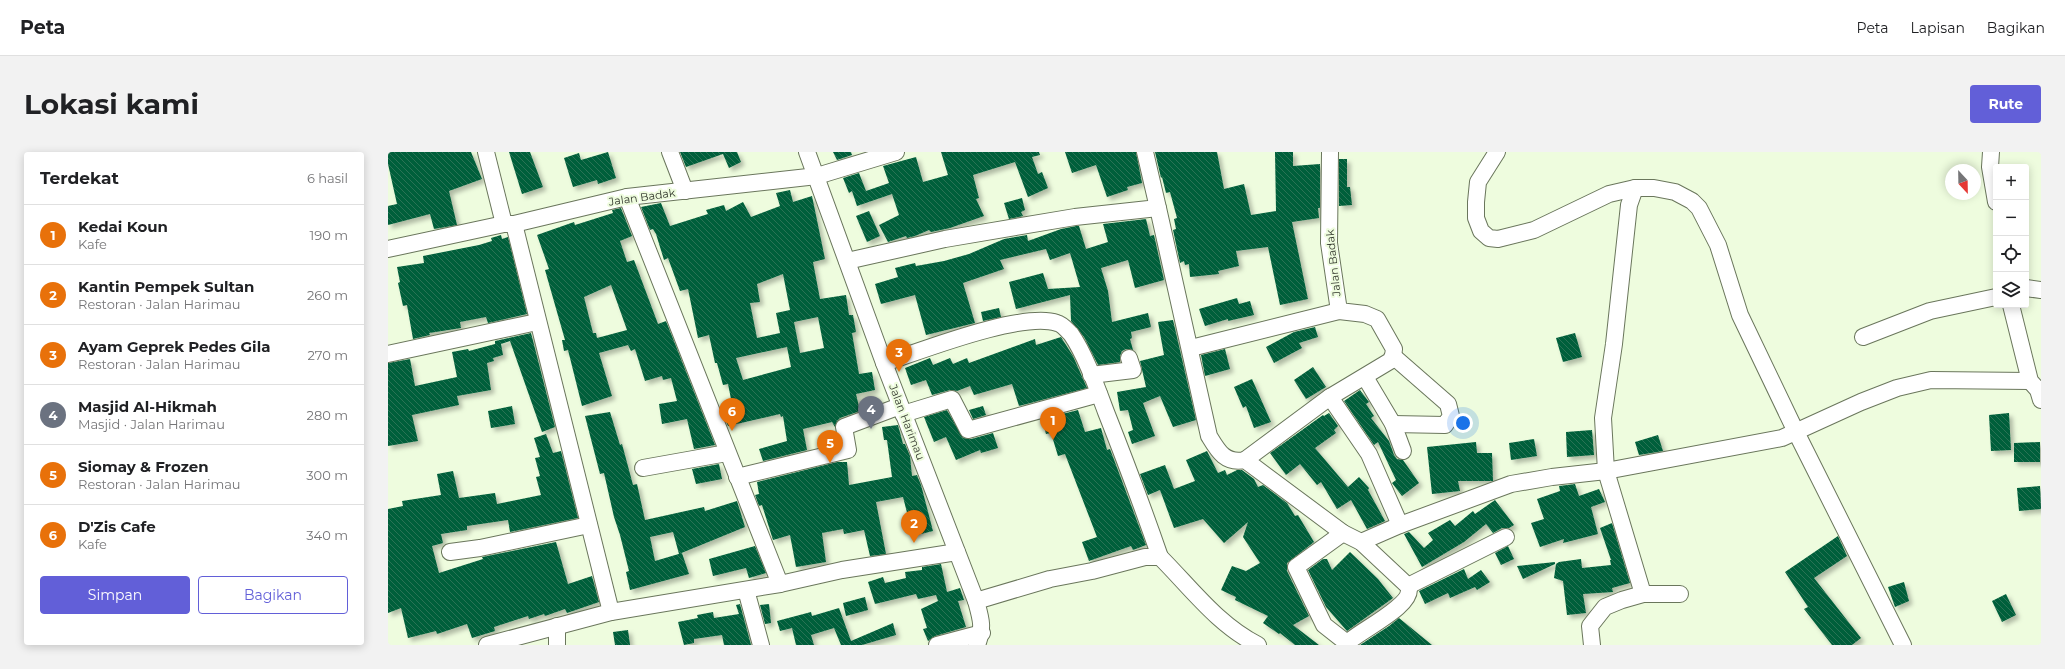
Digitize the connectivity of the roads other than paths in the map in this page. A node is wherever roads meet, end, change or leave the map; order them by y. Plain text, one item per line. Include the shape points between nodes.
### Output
1 (486, 152) edge
2 (670, 152) edge
3 (807, 152) edge
4 (896, 152) edge
5 (1145, 152) edge
6 (1330, 152) edge
7 (1498, 152) edge
8 (1991, 152) edge
9 (817, 176) junction
10 (1635, 188) junction
11 (685, 191) junction
12 (627, 197) junction
13 (1996, 200) edge
14 (1158, 208) junction
15 (509, 224) junction
16 (388, 249) edge
17 (847, 261) junction
18 (2029, 288) edge
19 (2041, 290) edge
20 (1993, 298) edge
21 (2012, 308) edge
22 (1339, 311) junction
23 (537, 322) junction
24 (1863, 337) dead end
25 (1190, 348) junction
26 (388, 354) edge
27 (1129, 358) dead end
28 (1392, 359) junction
29 (884, 363) junction
30 (1092, 375) junction
31 (1366, 376) junction
32 (2037, 390) edge
33 (1099, 394) junction
34 (1330, 397) junction
35 (902, 410) junction
36 (1393, 424) junction
37 (1796, 432) junction
38 (1403, 451) dead end
39 (727, 453) junction
40 (1245, 460) junction
41 (643, 468) dead end
42 (1606, 471) junction
43 (737, 477) junction
44 (589, 524) junction
45 (1400, 525) junction
46 (1343, 533) junction
47 (1506, 537) dead end
48 (1361, 542) junction
49 (450, 552) dead end
50 (957, 552) junction
51 (1160, 557) junction
52 (780, 584) junction
53 (1408, 586) junction
54 (746, 590) junction
55 (1643, 594) junction
56 (1680, 594) dead end
57 (976, 600) junction
58 (611, 612) junction
59 (557, 626) junction
60 (979, 639) edge
61 (1346, 644) edge
62 (487, 645) edge
63 (557, 645) edge
64 (761, 645) edge
65 (937, 645) edge
66 (1258, 645) edge
67 (1592, 645) edge
68 (1903, 645) edge

1 - 15 street
2 - 11 street
3 - 9 street, Jalan Harimau
4 - 9 street, Jalan Badak
5 - 14 street
6 - 22 street, Jalan Badak via 1329,243
7 - 10 street via 1478,182 1476,218 1481,230 1489,238 1498,239 1534,230 1609,194
8 - 13 street via 1990,167
9 - 11 street, Jalan Badak
9 - 17 street, Jalan Harimau
10 - 37 street via 1675,192 1699,208 1718,245 1740,315
10 - 42 street via 1629,205 1603,418
11 - 12 street, Jalan Badak
12 - 15 street, Jalan Badak
12 - 39 street
14 - 17 street via 1075,217 945,239
14 - 25 street
15 - 16 street, Jalan Badak
15 - 23 street
17 - 29 street, Jalan Harimau
18 - 19 street
20 - 24 street via 1930,311
21 - 32 street
22 - 25 street
22 - 28 street, Jalan Badak via 1365,314 1377,319 1394,349
23 - 26 street
23 - 44 street
25 - 40 street via 1209,436 1219,453 1227,460
27 - 30 street via 1133,370
28 - 31 street
28 - 36 street via 1448,404 1451,416 1444,425
29 - 30 street via 995,327 1045,321 1056,322 1071,335
29 - 35 street, Jalan Harimau
30 - 33 street
31 - 34 street
31 - 36 street
32 - 37 street via 1931,380 1897,388
33 - 35 street via 968,430 952,399
33 - 51 street
34 - 40 street
34 - 45 street via 1369,454
35 - 43 street via 844,427 848,450
35 - 50 street, Jalan Harimau
36 - 38 street
37 - 42 street via 1782,438
37 - 68 street
39 - 41 street
39 - 43 street
40 - 46 street
42 - 45 street via 1511,484
42 - 55 street
43 - 52 street
44 - 49 street via 480,548
44 - 58 street
45 - 48 street
46 - 48 street
46 - 61 street via 1296,567 1324,625
47 - 53 street
48 - 53 street
50 - 52 street via 842,570
50 - 57 street, Jalan Harimau
51 - 57 street via 1145,557 1050,579
51 - 66 street via 1200,601 1242,637
52 - 54 street
53 - 61 street via 1409,594 1399,606
54 - 58 street
54 - 64 street
55 - 56 street
55 - 67 street via 1605,607 1590,626
57 - 60 street, Jalan Harimau via 981,618
58 - 59 street
59 - 62 street
59 - 63 street
60 - 65 street

